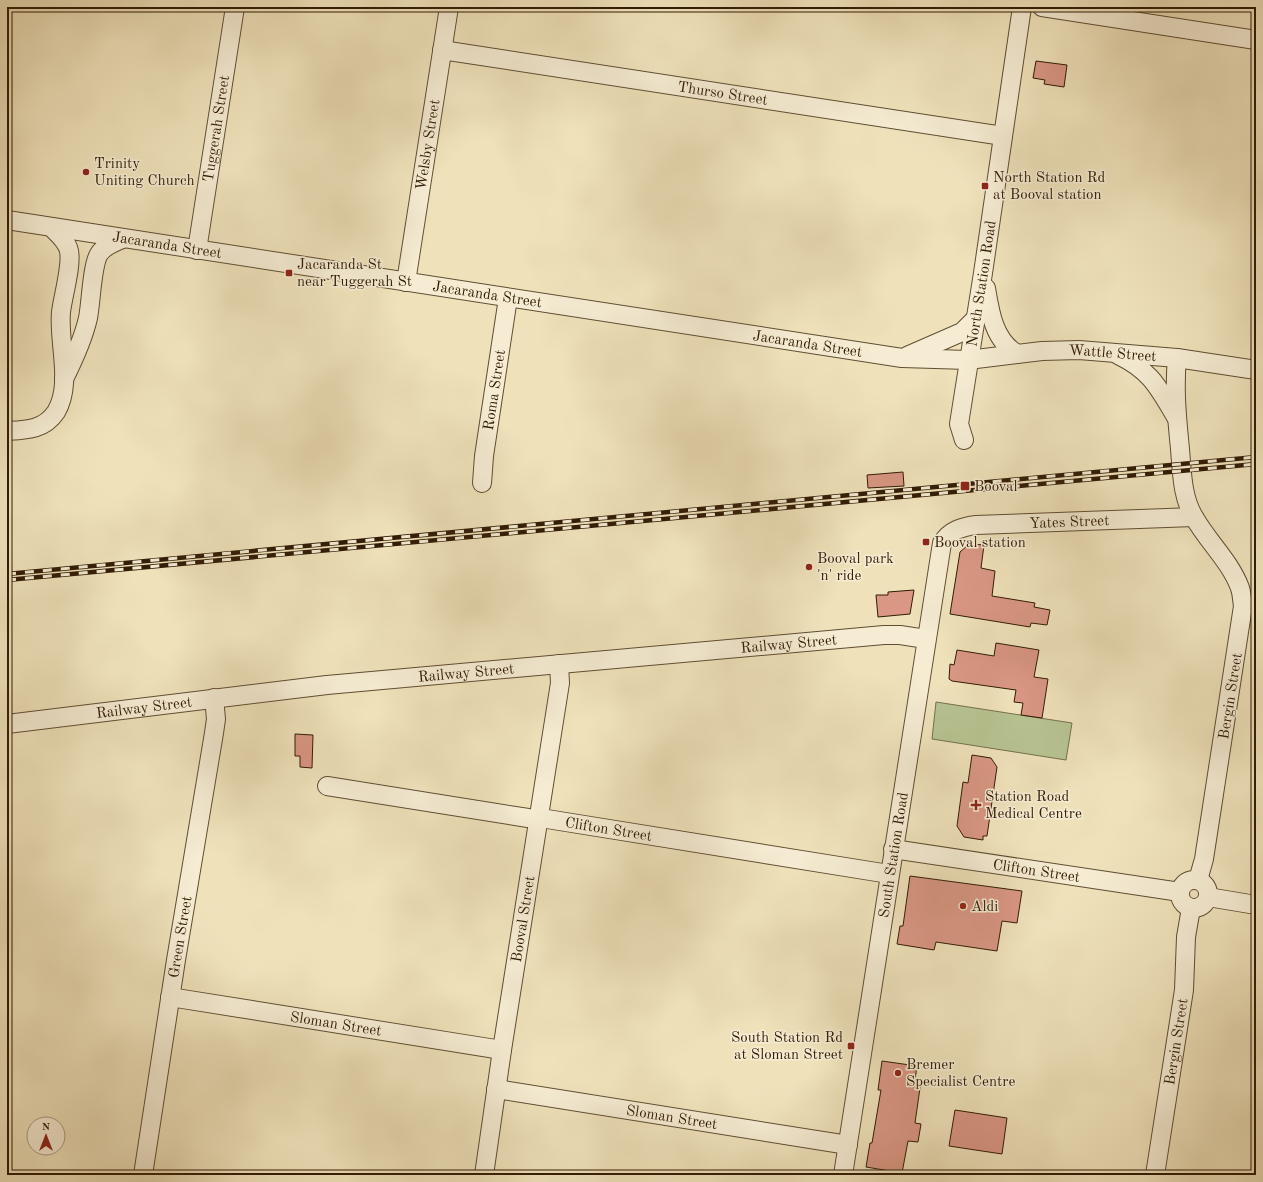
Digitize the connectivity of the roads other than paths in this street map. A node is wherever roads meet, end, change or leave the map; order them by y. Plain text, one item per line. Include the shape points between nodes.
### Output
1 (235, 7) edge
2 (449, 7) edge
3 (1022, 7) edge
4 (1042, 7) edge
5 (1256, 40) edge
6 (442, 50) junction
7 (1003, 136) junction
8 (7, 220) edge
9 (51, 227) junction
10 (122, 239) junction
11 (197, 250) junction
12 (983, 273) junction
13 (406, 282) junction
14 (508, 298) junction
15 (975, 319) junction
16 (1112, 353) junction
17 (1017, 354) junction
18 (902, 358) junction
19 (1178, 358) junction
20 (968, 360) junction
21 (1256, 370) edge
22 (64, 379) junction
23 (1177, 419) junction
24 (7, 431) edge
25 (964, 440) dead end
26 (482, 483) dead end
27 (1194, 517) junction
28 (947, 536) joint
29 (926, 639) junction
30 (559, 664) junction
31 (214, 698) junction
32 (7, 724) edge
33 (327, 786) dead end
34 (539, 819) junction
35 (893, 848) junction
36 (889, 874) junction
37 (1198, 880) junction
38 (1180, 892) junction
39 (1208, 897) junction
40 (1256, 905) edge
41 (1192, 908) junction
42 (170, 997) junction
43 (502, 1050) junction
44 (496, 1089) junction
45 (848, 1144) junction
46 (143, 1175) edge
47 (484, 1175) edge
48 (843, 1175) edge
49 (1155, 1175) edge

1 - 11 street, Tuggerah Street
2 - 6 street, Welsby Street
3 - 7 street, North Station Road
4 - 5 street
6 - 7 street, Thurso Street
6 - 13 street, Welsby Street
7 - 12 street, North Station Road
8 - 9 street, Jacaranda Street
9 - 10 street, Jacaranda Street
9 - 22 street via 65,241 69,252 61,313
10 - 11 street, Jacaranda Street
10 - 22 street via 105,247 97,258 84,335
11 - 13 street, Jacaranda Street
12 - 15 street, North Station Road
12 - 17 street via 990,315 1005,345
13 - 14 street, Jacaranda Street
14 - 18 street, Jacaranda Street
14 - 26 street, Roma Street
15 - 18 street via 962,332
15 - 20 street, North Station Road
16 - 17 street, Wattle Street via 1079,350
16 - 19 street, Wattle Street
16 - 23 street via 1128,360 1151,378
17 - 20 street, Wattle Street
18 - 20 street, Jacaranda Street
19 - 21 street, Wattle Street
19 - 23 street, Bergin Street via 1175,382
20 - 25 street, North Station Road via 959,424
22 - 24 street via 61,399 56,411 48,420 31,429
23 - 27 street, Bergin Street via 1184,488
27 - 28 street, Yates Street via 976,525 960,528
27 - 37 street, Bergin Street via 1232,571 1243,606 1206,851
28 - 29 street, South Station Road via 940,546
29 - 30 street, Railway Street via 884,636
29 - 35 street, South Station Road
30 - 31 street, Railway Street
30 - 34 street, Booval Street via 560,683
31 - 32 street, Railway Street
31 - 42 street, Green Street via 214,733
33 - 34 street, Clifton Street
34 - 36 street, Clifton Street
34 - 43 street, Booval Street
35 - 36 street, South Station Road
35 - 38 street, Clifton Street
36 - 45 street, South Station Road
37 - 38 street via 1186,882
37 - 39 street via 1206,886
38 - 41 street via 1183,903
39 - 40 street
39 - 41 street via 1202,906
41 - 49 street, Bergin Street via 1186,937 1184,990
42 - 43 street, Sloman Street
42 - 46 street, Green Street
43 - 44 street, Booval Street
44 - 45 street, Sloman Street
44 - 47 street, Booval Street
45 - 48 street, South Station Road

